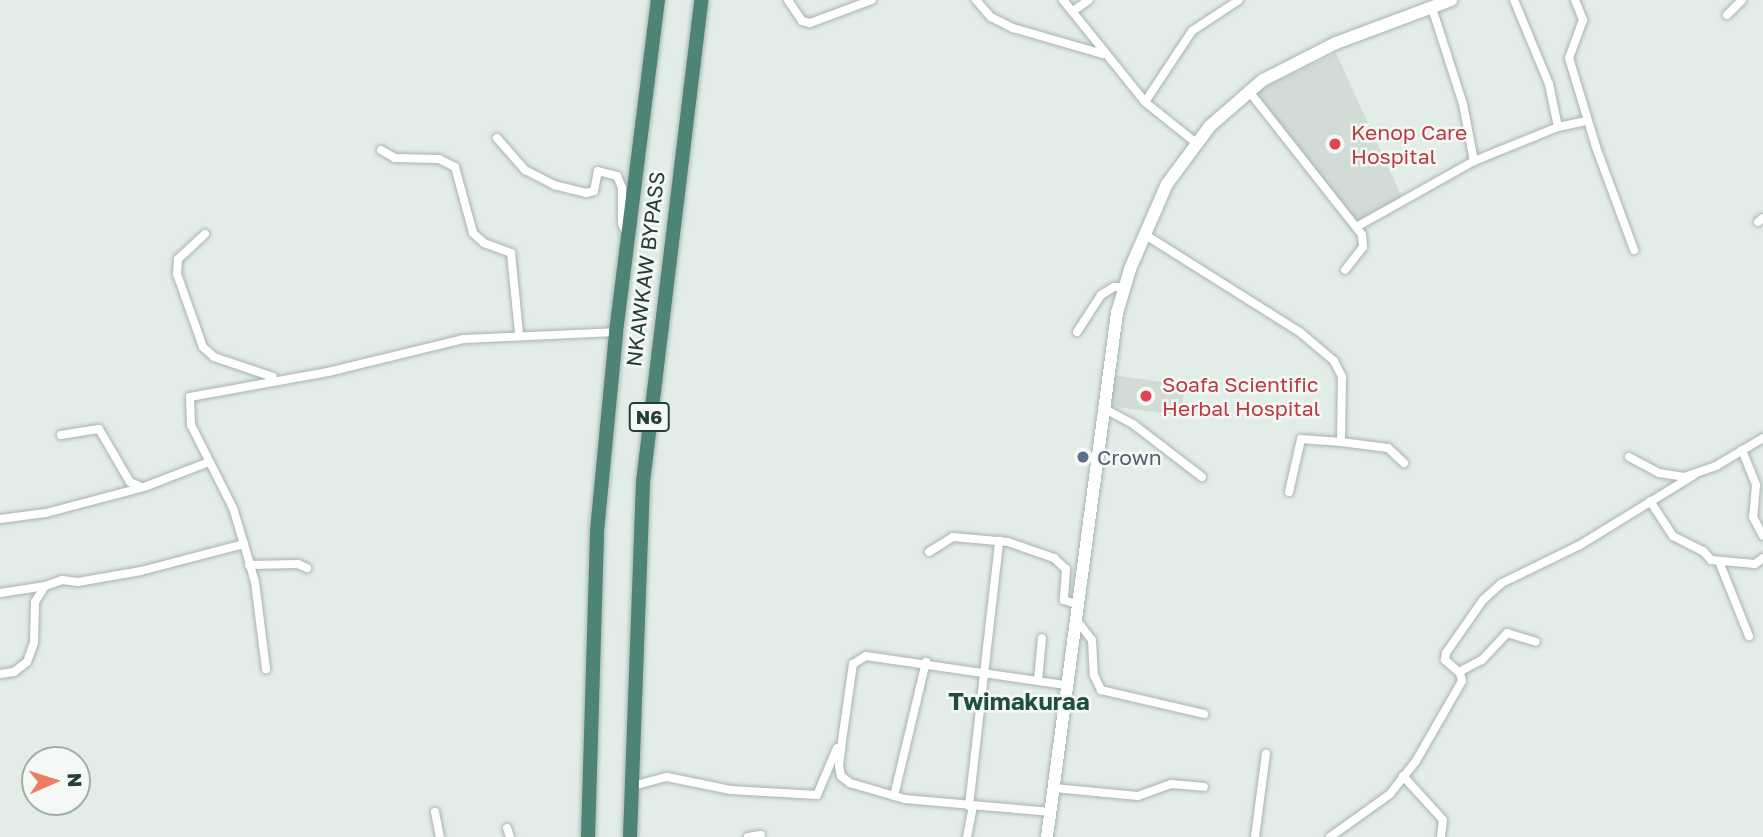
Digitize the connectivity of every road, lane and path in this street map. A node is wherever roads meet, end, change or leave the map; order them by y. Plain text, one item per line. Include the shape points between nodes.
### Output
1 (658, 0) edge
2 (701, 0) edge
3 (788, 0) edge
4 (872, 0) edge
5 (976, 0) edge
6 (1063, 0) edge
7 (1089, 0) edge
8 (1239, 0) edge
9 (1515, 0) edge
10 (1576, 0) edge
11 (1742, 0) edge
12 (1446, 1) edge
13 (1432, 8) junction
14 (1073, 11) junction
15 (1727, 15) dead end
16 (1103, 54) junction
17 (1248, 90) junction
18 (1145, 102) junction
19 (1587, 121) junction
20 (1559, 127) junction
21 (497, 138) dead end
22 (1196, 143) junction
23 (381, 150) dead end
24 (1474, 161) junction
25 (1358, 226) junction
26 (205, 234) dead end
27 (1144, 234) junction
28 (628, 235) junction
29 (1634, 250) dead end
30 (1345, 270) dead end
31 (1124, 288) junction
32 (616, 332) junction
33 (1077, 332) dead end
34 (519, 333) junction
35 (275, 378) junction
36 (1103, 408) junction
37 (61, 435) dead end
38 (1763, 438) edge
39 (1341, 442) junction
40 (1742, 450) junction
41 (1629, 457) dead end
42 (207, 463) junction
43 (1404, 463) dead end
44 (1694, 475) junction
45 (1202, 477) dead end
46 (144, 487) junction
47 (1289, 492) dead end
48 (1650, 501) junction
49 (0, 519) edge
50 (1763, 536) edge
51 (999, 541) junction
52 (244, 544) junction
53 (929, 552) dead end
54 (1763, 558) edge
55 (1718, 563) junction
56 (249, 565) junction
57 (307, 568) dead end
58 (45, 586) junction
59 (0, 593) edge
60 (1079, 605) junction
61 (1077, 621) junction
62 (1749, 636) dead end
63 (1042, 638) dead end
64 (1536, 642) dead end
65 (926, 662) junction
66 (266, 669) dead end
67 (986, 672) junction
68 (1459, 672) junction
69 (0, 674) edge
70 (1038, 680) junction
71 (1066, 685) junction
72 (1205, 714) dead end
73 (843, 734) junction
74 (1266, 754) dead end
75 (1404, 776) junction
76 (629, 787) junction
77 (1054, 788) junction
78 (1204, 788) dead end
79 (894, 796) junction
80 (971, 806) junction
81 (435, 812) dead end
82 (1051, 812) junction
83 (761, 835) dead end
84 (440, 837) edge
85 (588, 837) edge
86 (630, 837) edge
87 (748, 837) edge
88 (967, 837) edge
89 (1047, 837) edge
90 (1255, 837) edge
91 (1330, 837) edge
92 (1441, 837) edge

1 - 28 highway, NKAWKAW BYPASS / N6
2 - 76 highway, NKAWKAW BYPASS / N6 via 643,482
3 - 4 street via 806,23
5 - 16 street via 991,18 1004,24
6 - 14 street
7 - 14 street
8 - 18 street via 1192,31
9 - 20 street via 1549,84
10 - 19 street via 1583,20 1569,58
11 - 15 street
12 - 13 main road
13 - 17 main road via 1311,54
13 - 24 street via 1463,104
14 - 16 street
16 - 18 street
17 - 22 main road
17 - 25 street
18 - 22 street
19 - 20 street
19 - 29 street
20 - 24 street
21 - 28 street via 525,170 554,185 586,193 594,191 598,171 617,176 622,188 622,224
22 - 27 main road via 1167,184
23 - 34 street via 395,158 439,159 455,167 473,233 484,243 511,253
24 - 25 street
25 - 30 street via 1363,247
26 - 35 street via 178,259 177,274 204,347 214,358
27 - 31 main road
27 - 39 street via 1301,333 1335,361 1342,377
28 - 32 highway, NKAWKAW BYPASS / N6
31 - 33 street via 1114,287 1101,295
31 - 36 main road
32 - 34 street
32 - 85 highway, NKAWKAW BYPASS / N6 via 597,531
34 - 35 street via 438,343 328,372
35 - 42 street via 190,397 191,425
36 - 45 street via 1133,424
36 - 60 main road
37 - 46 street via 99,429 130,482
38 - 40 street
39 - 43 street via 1388,448
39 - 47 street via 1303,437
40 - 44 street
40 - 50 street via 1756,485 1753,517
41 - 44 street via 1667,475
42 - 46 street
42 - 52 street via 233,508
44 - 48 street
46 - 49 street via 46,513
48 - 55 street via 1673,536
48 - 68 street via 1580,545 1499,586 1471,613 1446,653 1444,660
51 - 53 street via 950,537
51 - 60 street via 1065,565 1062,595
51 - 67 street via 991,578
52 - 56 street
52 - 58 street via 141,571
54 - 55 street via 1755,564
55 - 62 street via 1727,573 1730,597
56 - 57 street via 298,564
56 - 66 street
58 - 59 street
58 - 69 street via 35,602 34,643 27,662 14,672
60 - 61 main road
61 - 71 main road
61 - 72 street via 1092,640 1094,675 1101,690
63 - 70 street
64 - 68 street via 1507,633 1482,660
65 - 67 street
65 - 73 street via 856,658
65 - 79 street
67 - 70 street
67 - 80 street
68 - 75 street via 1460,686
70 - 71 street
71 - 77 main road
73 - 76 street via 817,795 731,790 667,777
73 - 79 street via 841,776
74 - 90 street
75 - 91 street via 1390,794
75 - 92 street via 1443,820
76 - 86 highway, NKAWKAW BYPASS / N6
77 - 78 street via 1138,796 1171,784
77 - 82 main road
79 - 80 street
80 - 82 street
80 - 88 street
81 - 84 street
82 - 89 main road
83 - 87 street

